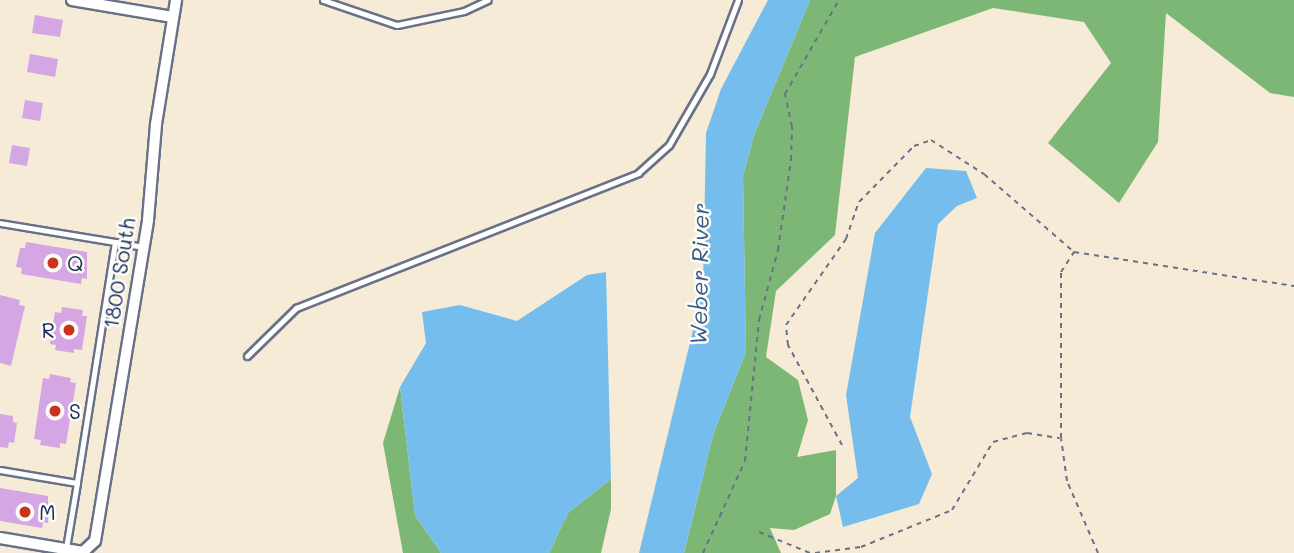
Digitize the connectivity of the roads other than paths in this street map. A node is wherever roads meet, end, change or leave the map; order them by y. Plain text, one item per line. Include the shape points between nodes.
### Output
1 (72, 0) edge
2 (176, 0) edge
3 (323, 0) edge
4 (488, 0) edge
5 (738, 0) edge
6 (96, 2) edge
7 (173, 17) junction
8 (0, 223) edge
9 (115, 242) junction
10 (144, 247) junction
11 (247, 356) dead end
12 (0, 470) edge
13 (77, 483) junction
14 (0, 538) edge
15 (66, 549) junction

1 - 6 street
2 - 7 street, 1800 South
3 - 4 lane via 397,25 464,11
5 - 11 lane via 710,74 669,145 638,173 296,308
6 - 7 street
7 - 10 street, 1800 South
8 - 9 lane
9 - 10 lane
9 - 13 lane
10 - 15 street, 1800 South via 90,550
12 - 13 lane
13 - 15 lane
14 - 15 street

